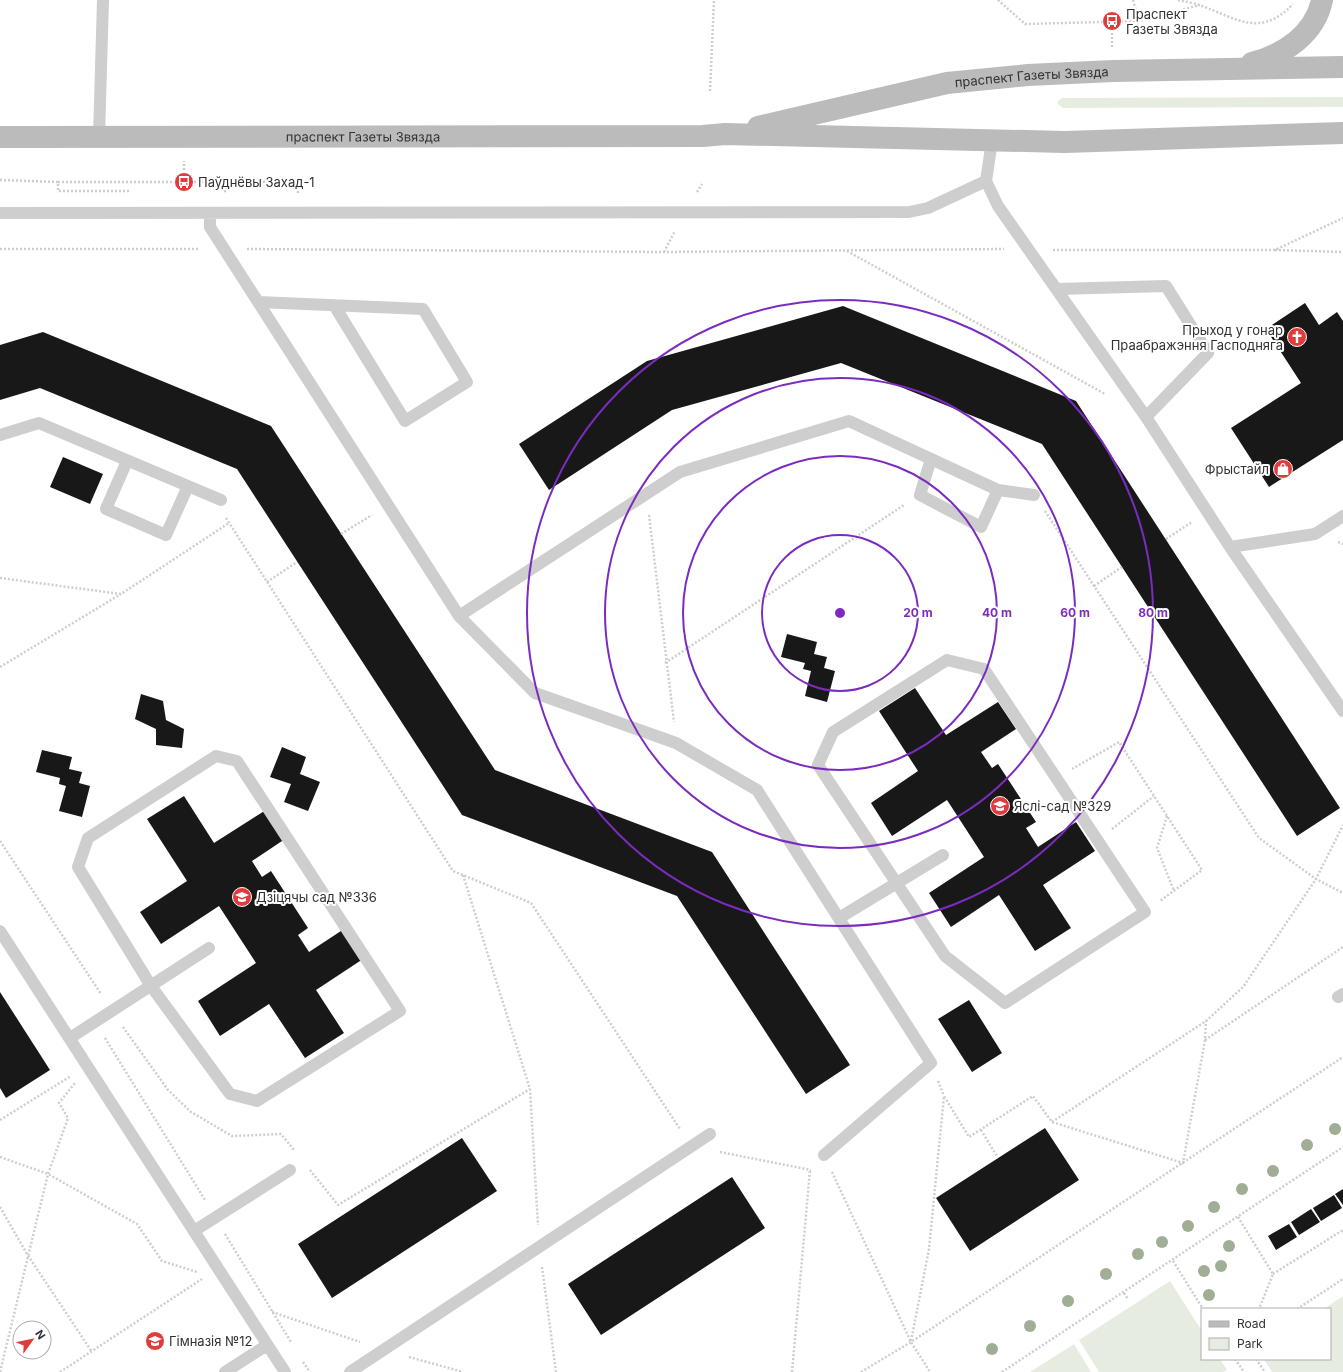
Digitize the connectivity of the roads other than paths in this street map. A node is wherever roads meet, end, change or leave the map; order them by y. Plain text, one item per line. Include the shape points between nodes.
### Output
1 (103, 0) edge
2 (1322, 0) edge
3 (1343, 67) edge
4 (1227, 69) junction
5 (1343, 133) edge
6 (725, 134) junction
7 (0, 137) edge
8 (99, 137) junction
9 (992, 141) junction
10 (986, 181) junction
11 (0, 213) edge
12 (210, 213) junction
13 (1057, 288) junction
14 (258, 302) junction
15 (334, 305) junction
16 (1146, 417) junction
17 (0, 435) edge
18 (931, 459) junction
19 (127, 461) junction
20 (188, 486) junction
21 (998, 490) junction
22 (1034, 495) road end
23 (216, 498) road end
24 (1343, 516) edge
25 (1230, 547) junction
26 (459, 616) junction
27 (1343, 711) edge
28 (943, 855) dead end
29 (897, 884) junction
30 (839, 918) junction
31 (0, 931) edge
32 (209, 948) dead end
33 (151, 986) junction
34 (70, 1038) junction
35 (710, 1134) dead end
36 (824, 1155) road end
37 (290, 1170) dead end
38 (194, 1231) junction
39 (267, 1345) junction
40 (225, 1372) edge
41 (285, 1372) edge
42 (350, 1372) edge

1 - 8 lane
2 - 4 main road via 1314,20 1292,45 1267,58
3 - 4 main road, праспект Газеты Звязда
4 - 6 main road, праспект Газеты Звязда via 1028,74 947,83
5 - 9 main road, праспект Газеты Звязда via 1065,142
6 - 8 main road, праспект Газеты Звязда
6 - 9 main road, праспект Газеты Звязда
7 - 8 main road, праспект Газеты Звязда
9 - 10 lane
10 - 12 lane via 928,208 909,212
10 - 13 lane via 998,206
11 - 12 lane
12 - 14 lane via 210,227
13 - 16 lane
13 - 16 lane via 1166,286 1208,353
14 - 15 lane
14 - 26 lane
15 - 15 lane via 423,309 467,382 405,421
16 - 25 lane
17 - 19 lane via 38,424
18 - 21 lane
18 - 21 lane via 920,495 981,527
18 - 26 lane via 849,421 680,472
19 - 20 lane
19 - 20 lane via 106,509 166,535
20 - 23 lane
21 - 22 lane
24 - 25 lane via 1315,534
25 - 27 lane
26 - 30 lane via 535,693 676,743 757,790
28 - 29 lane
29 - 29 lane via 818,765 833,732 947,660 984,669 1145,912 1005,1003 945,956
29 - 30 lane
30 - 36 lane via 931,1063
31 - 34 lane
32 - 33 lane
33 - 33 lane via 230,1094 257,1101 400,1011 237,761 216,756 88,838 78,867
33 - 34 lane
34 - 38 lane
35 - 42 lane
37 - 38 lane
38 - 39 lane
39 - 40 lane
39 - 41 lane

